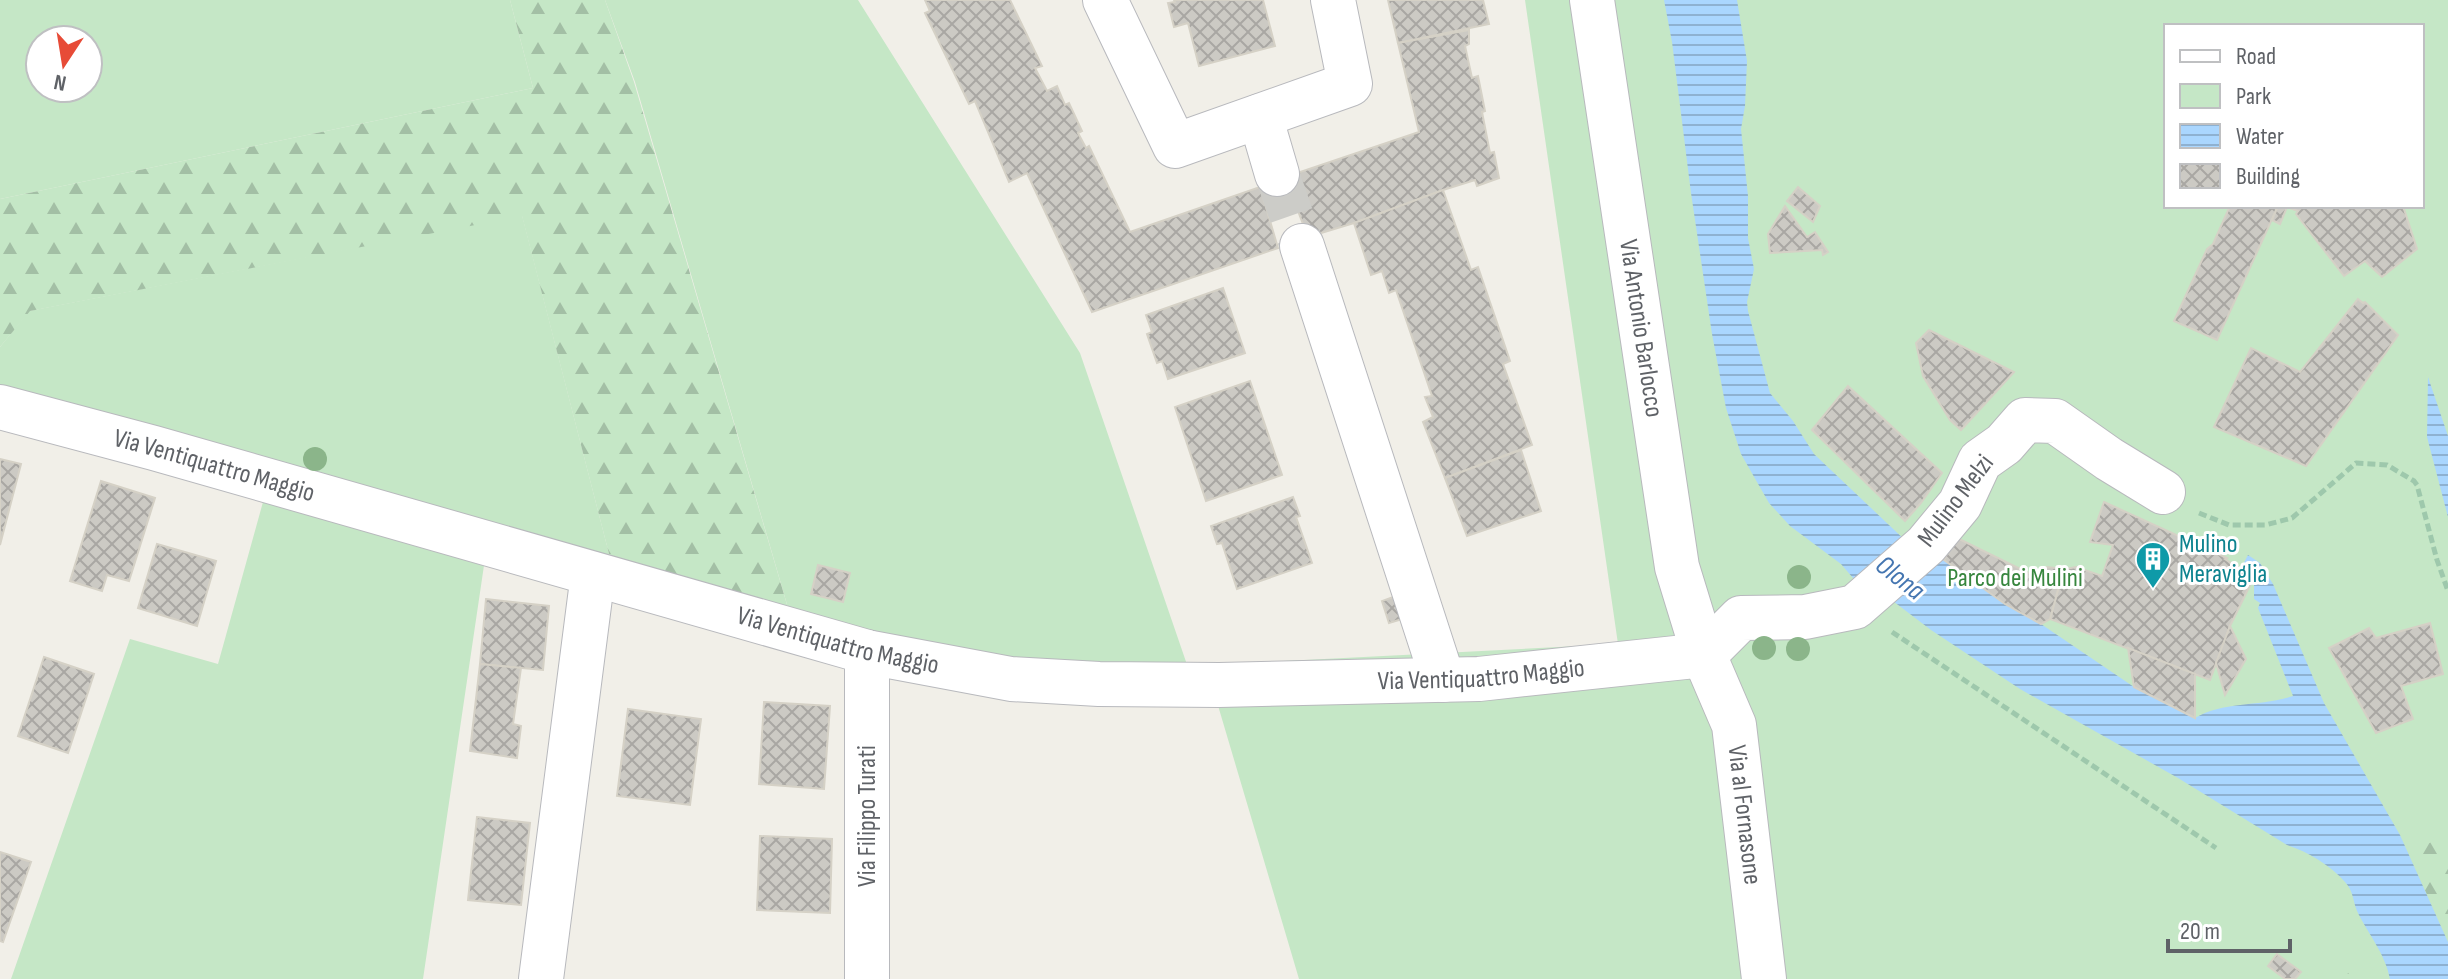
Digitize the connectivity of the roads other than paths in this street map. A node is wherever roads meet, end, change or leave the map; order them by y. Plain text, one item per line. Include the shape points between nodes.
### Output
1 (1105, 0) edge
2 (1333, 0) edge
3 (1592, 0) edge
4 (1260, 116) junction
5 (1277, 174) tunnel mouth
6 (1302, 246) tunnel mouth
7 (0, 407) edge
8 (2163, 492) road end
9 (593, 574) junction
10 (867, 652) junction
11 (1704, 655) junction
12 (1443, 680) junction
13 (541, 979) edge
14 (867, 979) edge
15 (1764, 979) edge

1 - 4 street via 1175,146
2 - 4 street via 1350,84
3 - 11 street, Via Antonio Barlocco via 1677,567
4 - 5 street
6 - 12 street
7 - 9 street, Via Ventiquattro Maggio
8 - 11 street, Mulino Melzi via 2055,421 2025,420 1980,461 1960,504 1926,545 1855,607 1805,617 1741,618
9 - 10 street, Via Ventiquattro Maggio
9 - 13 street
10 - 12 street, Via Ventiquattro Maggio via 1011,679 1099,684
10 - 14 street, Via Filippo Turati
11 - 12 street, Via Ventiquattro Maggio
11 - 15 street, Via al Fornasone via 1734,725

